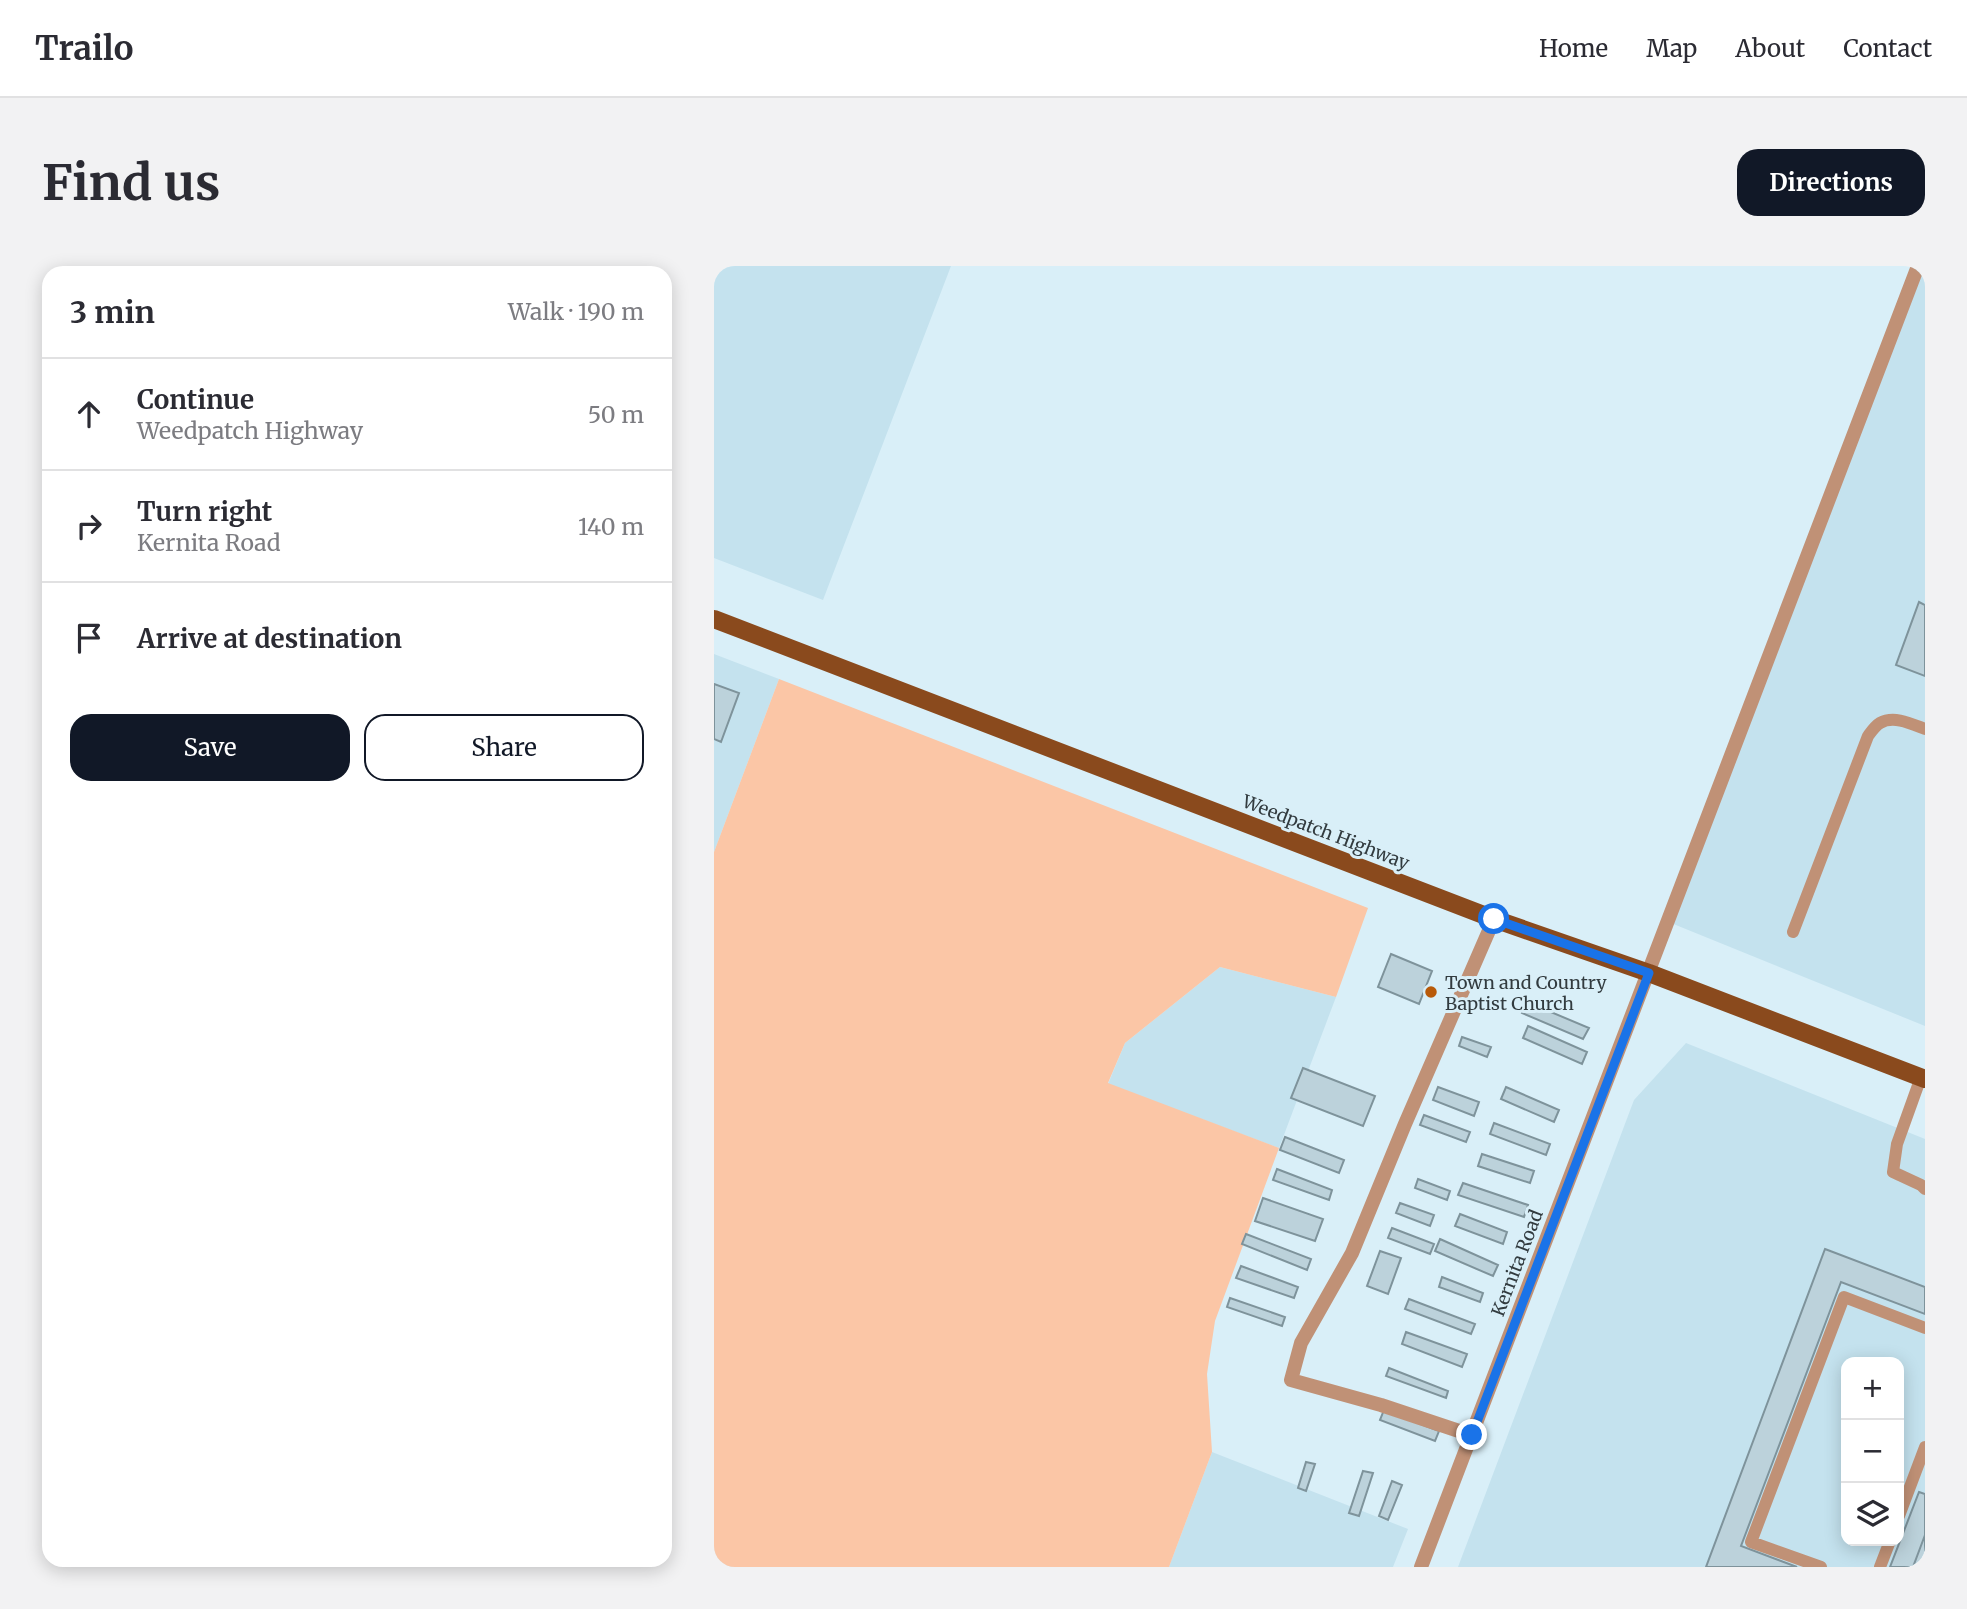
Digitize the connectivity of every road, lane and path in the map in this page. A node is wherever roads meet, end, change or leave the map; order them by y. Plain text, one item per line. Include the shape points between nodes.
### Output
1 (1918, 266) edge
2 (714, 619) edge
3 (1925, 729) edge
4 (1494, 919) junction
5 (1793, 932) dead end
6 (1649, 973) junction
7 (1923, 1078) edge
8 (1925, 1189) edge
9 (1925, 1328) edge
10 (1472, 1435) junction
11 (1923, 1456) edge
12 (1904, 1504) edge
13 (1888, 1546) edge
14 (1421, 1567) edge
15 (1821, 1567) edge
16 (1880, 1567) edge

1 - 6 street, Kernita Road
2 - 4 main road, Weedpatch Highway
3 - 5 lane via 1891,720 1880,723 1868,736
4 - 6 main road, Weedpatch Highway
4 - 10 street via 1352,1253 1301,1343 1291,1380
6 - 7 main road, Weedpatch Highway
6 - 10 street, Kernita Road
7 - 8 lane via 1897,1144 1893,1172
9 - 15 lane via 1844,1297 1751,1542
10 - 14 street, Kernita Road
11 - 12 lane
13 - 16 lane

